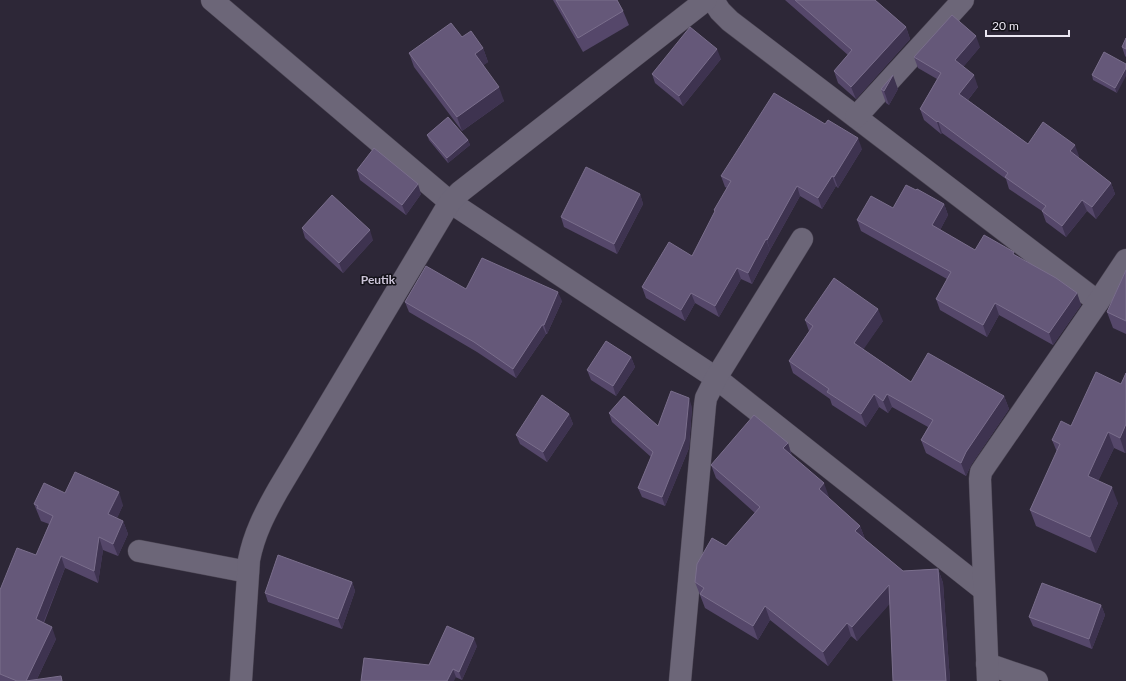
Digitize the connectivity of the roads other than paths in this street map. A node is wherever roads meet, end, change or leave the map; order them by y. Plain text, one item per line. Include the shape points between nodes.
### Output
1 (212, 0) edge
2 (706, 0) edge
3 (713, 0) edge
4 (963, 0) edge
5 (856, 117) junction
6 (450, 202) junction
7 (802, 239) dead end
8 (1126, 260) edge
9 (1098, 302) junction
10 (716, 378) junction
11 (139, 551) dead end
12 (248, 572) junction
13 (984, 590) junction
14 (987, 672) edge
15 (241, 681) edge
16 (680, 681) edge
17 (1037, 681) edge

1 - 6 street
2 - 6 street
3 - 5 street via 730,21
4 - 5 street
5 - 9 street
6 - 10 street
6 - 12 street via 264,513 251,548
7 - 10 street
8 - 9 street
9 - 13 street via 982,472 980,479
10 - 13 street
10 - 16 street via 704,405
11 - 12 street
12 - 15 street
13 - 14 street
14 - 17 street

